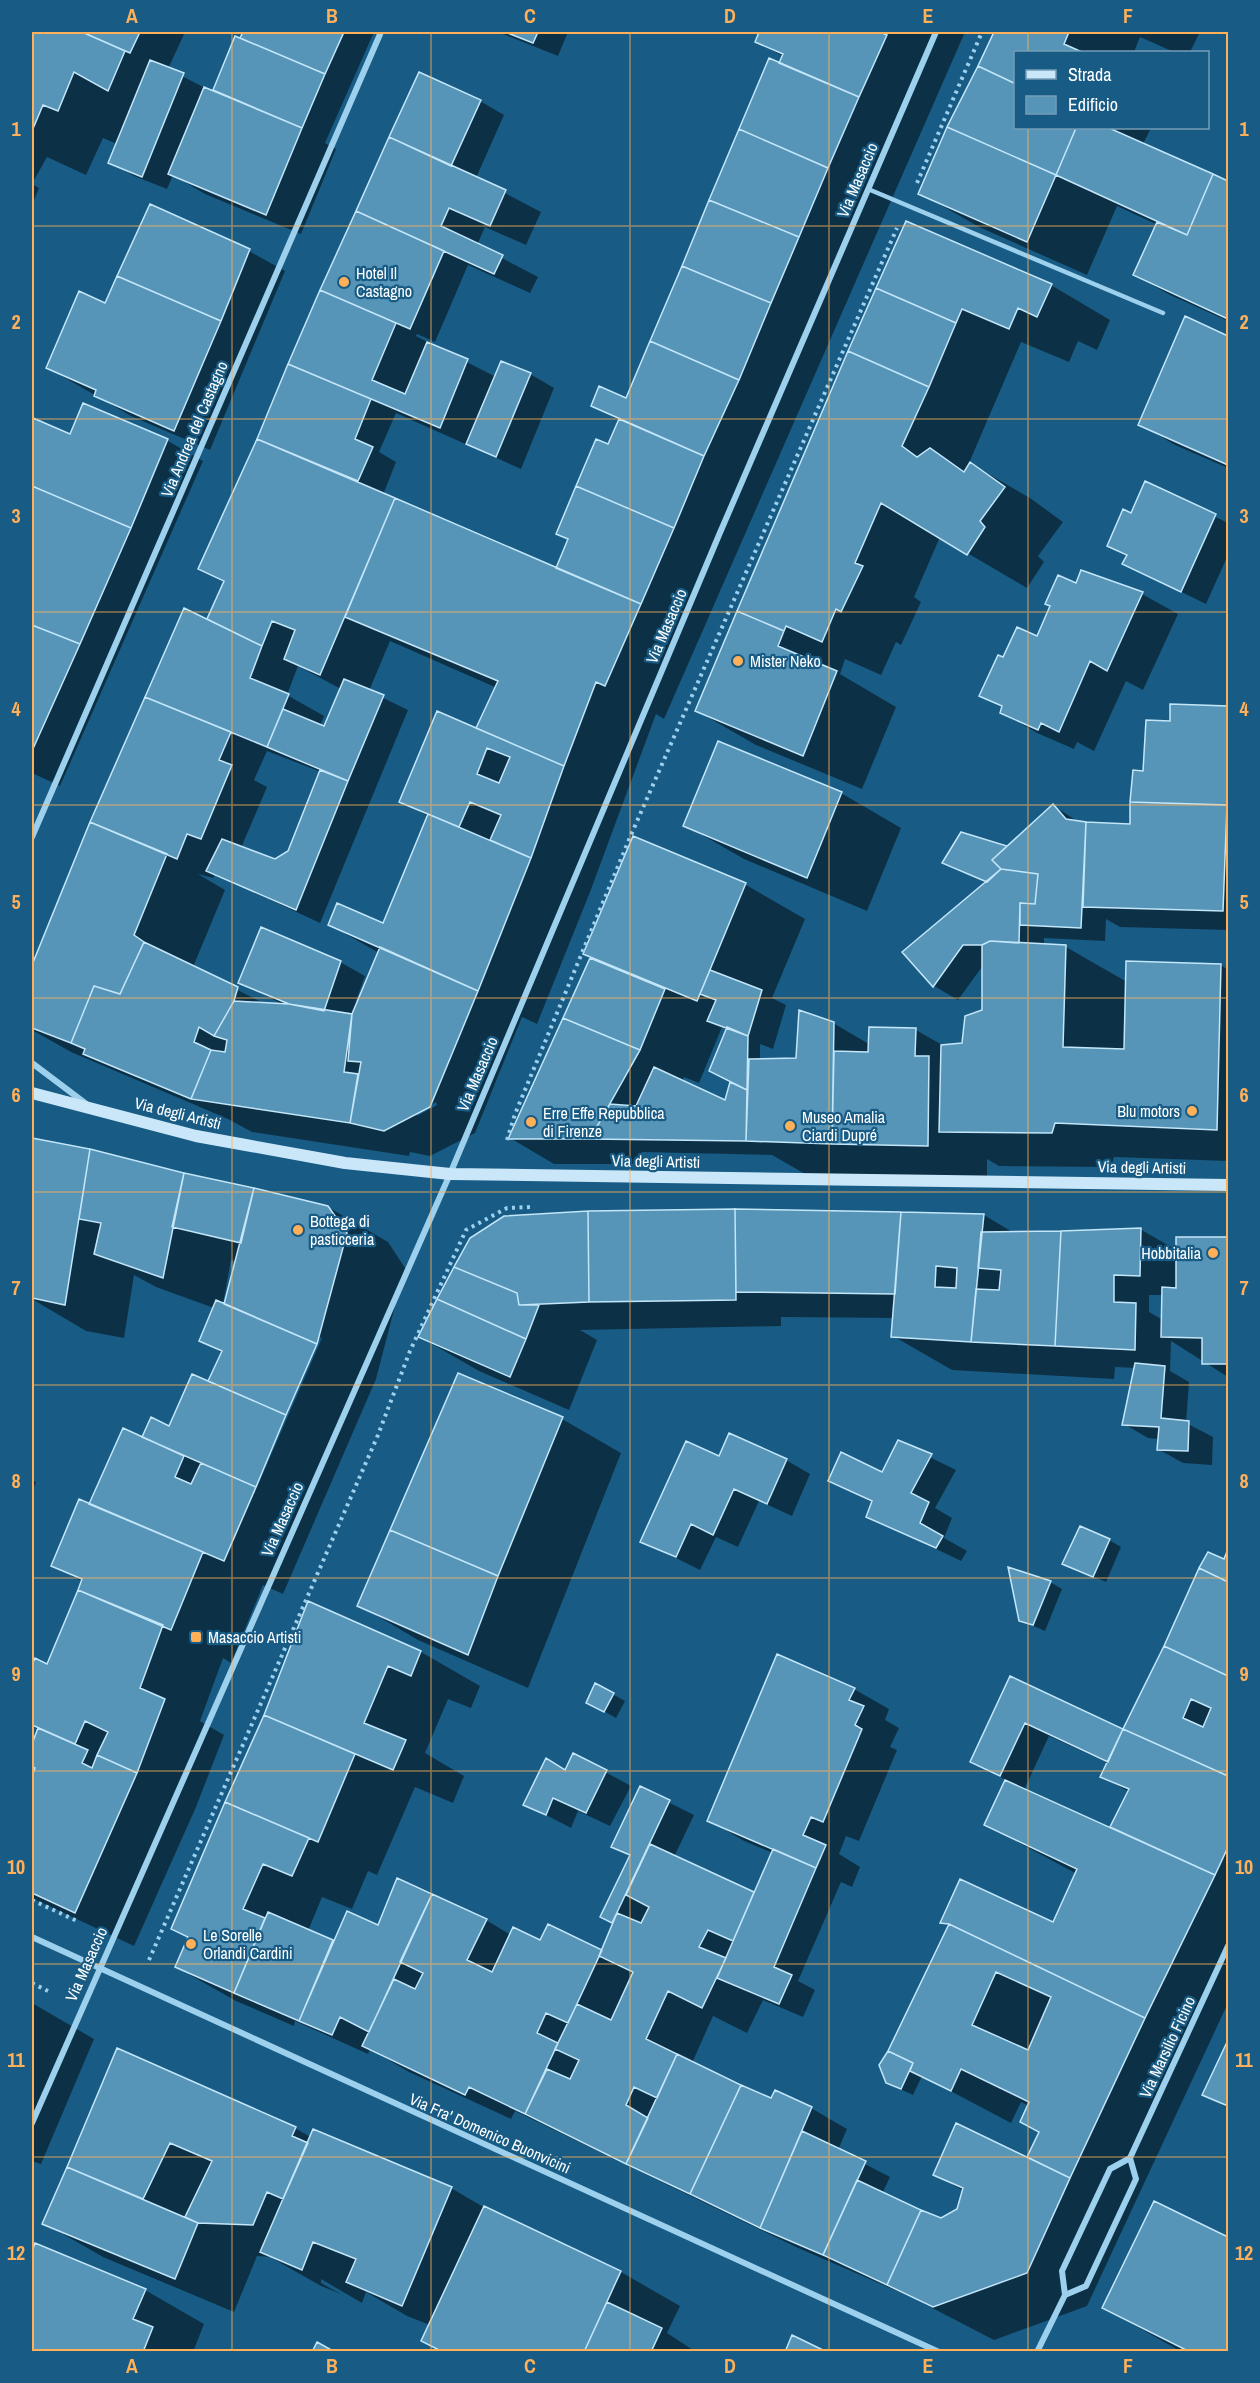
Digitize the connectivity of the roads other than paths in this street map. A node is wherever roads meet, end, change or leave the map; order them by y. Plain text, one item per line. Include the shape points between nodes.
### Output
1 (381, 32) edge
2 (936, 32) edge
3 (868, 189) junction
4 (1162, 313) dead end
5 (32, 837) edge
6 (32, 1063) edge
7 (32, 1093) edge
8 (91, 1107) junction
9 (450, 1174) junction
10 (1228, 1185) edge
11 (32, 1937) edge
12 (1228, 1946) edge
13 (98, 1968) junction
14 (32, 2123) edge
15 (1130, 2158) junction
16 (1065, 2295) junction
17 (1038, 2349) edge
18 (939, 2352) edge
19 (1048, 2352) edge

1 - 5 street, Via Andrea del Castagno
2 - 3 street, Via Masaccio
3 - 4 lane
3 - 9 street, Via Masaccio
6 - 8 street, Via degli Artisti
7 - 8 street, Via degli Artisti
8 - 9 street, Via degli Artisti via 196,1136 308,1157
9 - 10 street, Via degli Artisti
9 - 13 street, Via Masaccio
11 - 13 street, Via Fra' Domenico Buonvicini
12 - 15 street, Via Marsilio Ficino
13 - 14 street, Via Masaccio
13 - 18 street, Via Fra' Domenico Buonvicini
15 - 16 street, Via Marsilio Ficino via 1110,2169 1062,2271
15 - 16 street via 1136,2180 1091,2276 1086,2286
16 - 17 street, Via Marsilio Ficino
17 - 19 street

